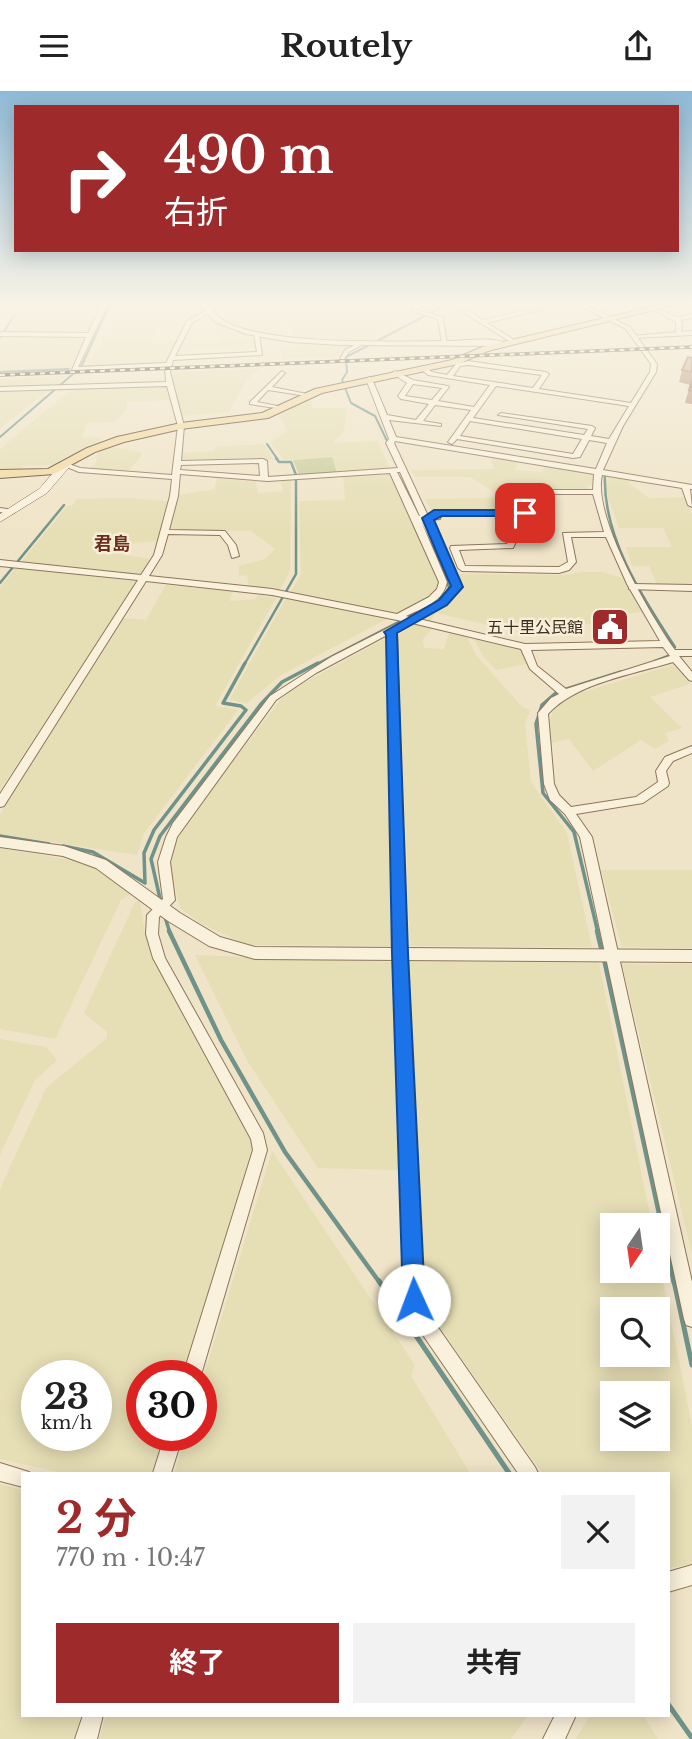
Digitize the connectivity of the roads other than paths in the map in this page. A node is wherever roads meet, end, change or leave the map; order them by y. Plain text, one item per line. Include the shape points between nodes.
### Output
1 (169, 379) edge
2 (276, 379) edge
3 (369, 379) joint
4 (406, 379) edge
5 (461, 379) edge
6 (543, 379) edge
7 (649, 379) edge
8 (411, 382) junction
9 (170, 384) junction
10 (494, 384) junction
11 (267, 388) junction
12 (0, 389) edge
13 (535, 390) junction
14 (304, 395) junction
15 (434, 403) junction
16 (634, 405) junction
17 (281, 408) junction
18 (476, 409) junction
19 (501, 415) dead end
20 (384, 417) junction
21 (468, 419) junction
22 (419, 421) junction
23 (439, 425) dead end
24 (181, 426) junction
25 (456, 437) junction
26 (587, 438) junction
27 (393, 439) junction
28 (614, 442) junction
29 (448, 448) junction
30 (66, 465) junction
31 (405, 469) junction
32 (393, 470) junction
33 (177, 471) junction
34 (599, 472) junction
35 (0, 474) edge
36 (264, 479) junction
37 (689, 486) edge
38 (596, 492) junction
39 (692, 505) edge
40 (6, 511) edge
41 (505, 513) junction
42 (428, 518) junction
43 (0, 519) edge
44 (416, 519) junction
45 (164, 532) junction
46 (610, 534) junction
47 (235, 556) dead end
48 (0, 563) edge
49 (144, 579) junction
50 (633, 587) junction
51 (692, 588) edge
52 (398, 617) junction
53 (411, 621) junction
54 (390, 632) junction
55 (525, 647) junction
56 (671, 652) junction
57 (692, 653) edge
58 (692, 678) edge
59 (564, 693) junction
60 (691, 750) edge
61 (0, 803) edge
62 (569, 811) junction
63 (0, 842) edge
64 (160, 907) junction
65 (400, 953) junction
66 (613, 955) junction
67 (692, 956) edge
68 (692, 1319) edge
69 (197, 1360) edge
70 (169, 1451) edge
71 (0, 1472) edge
72 (162, 1472) edge
73 (528, 1472) edge
74 (21, 1477) edge
75 (692, 1576) edge
76 (670, 1582) edge
77 (92, 1717) edge
78 (565, 1717) edge
79 (86, 1739) edge
80 (554, 1739) edge

1 - 9 street
2 - 11 street
3 - 14 main road
3 - 20 street
4 - 8 street
5 - 10 street
6 - 13 street
7 - 16 street
8 - 15 street via 403,398
8 - 15 street via 446,387
9 - 12 street
9 - 24 street
10 - 13 street
10 - 18 street
11 - 14 street
11 - 17 street via 252,403
13 - 16 street
14 - 17 main road
15 - 18 street
15 - 22 street
16 - 28 street
17 - 24 main road via 253,418
18 - 21 street
19 - 26 street via 592,428
20 - 22 street
20 - 27 street
21 - 25 street
21 - 26 street
22 - 23 street
24 - 30 main road via 121,439
24 - 33 street
25 - 26 street via 573,456
25 - 29 street
26 - 28 street
27 - 29 street
27 - 31 street via 390,443
28 - 34 street
29 - 34 street
30 - 33 street via 79,470
30 - 35 main road via 41,474
30 - 40 main road via 43,491
31 - 32 street
31 - 42 street
32 - 36 street
32 - 44 street
33 - 36 street
33 - 36 street via 263,461
33 - 45 street
34 - 37 street
34 - 38 street
37 - 39 street
38 - 41 street via 537,492 531,495 530,512
38 - 46 street
40 - 43 main road
41 - 42 street via 438,513
41 - 46 street via 514,537 510,546 454,548 462,568 559,570 572,562 566,535
42 - 44 street
42 - 53 street via 457,587 443,603
44 - 52 street via 443,589
45 - 47 street via 222,533
45 - 49 street
46 - 50 street
48 - 49 street
49 - 52 street via 272,592
49 - 61 street
50 - 51 street
50 - 56 street
52 - 53 street
53 - 54 street
53 - 55 street
54 - 64 street via 273,698 164,848 169,900
54 - 65 street
55 - 56 street
55 - 59 street via 533,667
56 - 57 street
56 - 58 street
56 - 59 street
59 - 62 street via 543,713 542,730 549,784 554,797
60 - 62 street via 669,759 660,771 664,783 639,800
62 - 66 street via 586,837
63 - 64 street via 64,851 101,864
64 - 65 street via 215,942 255,953
64 - 69 street via 152,915 159,958 258,1138 260,1150
65 - 66 street
65 - 73 street via 414,1300 422,1319
66 - 67 street
66 - 68 street
70 - 72 street
71 - 74 street
75 - 76 street
77 - 79 street
78 - 80 street

